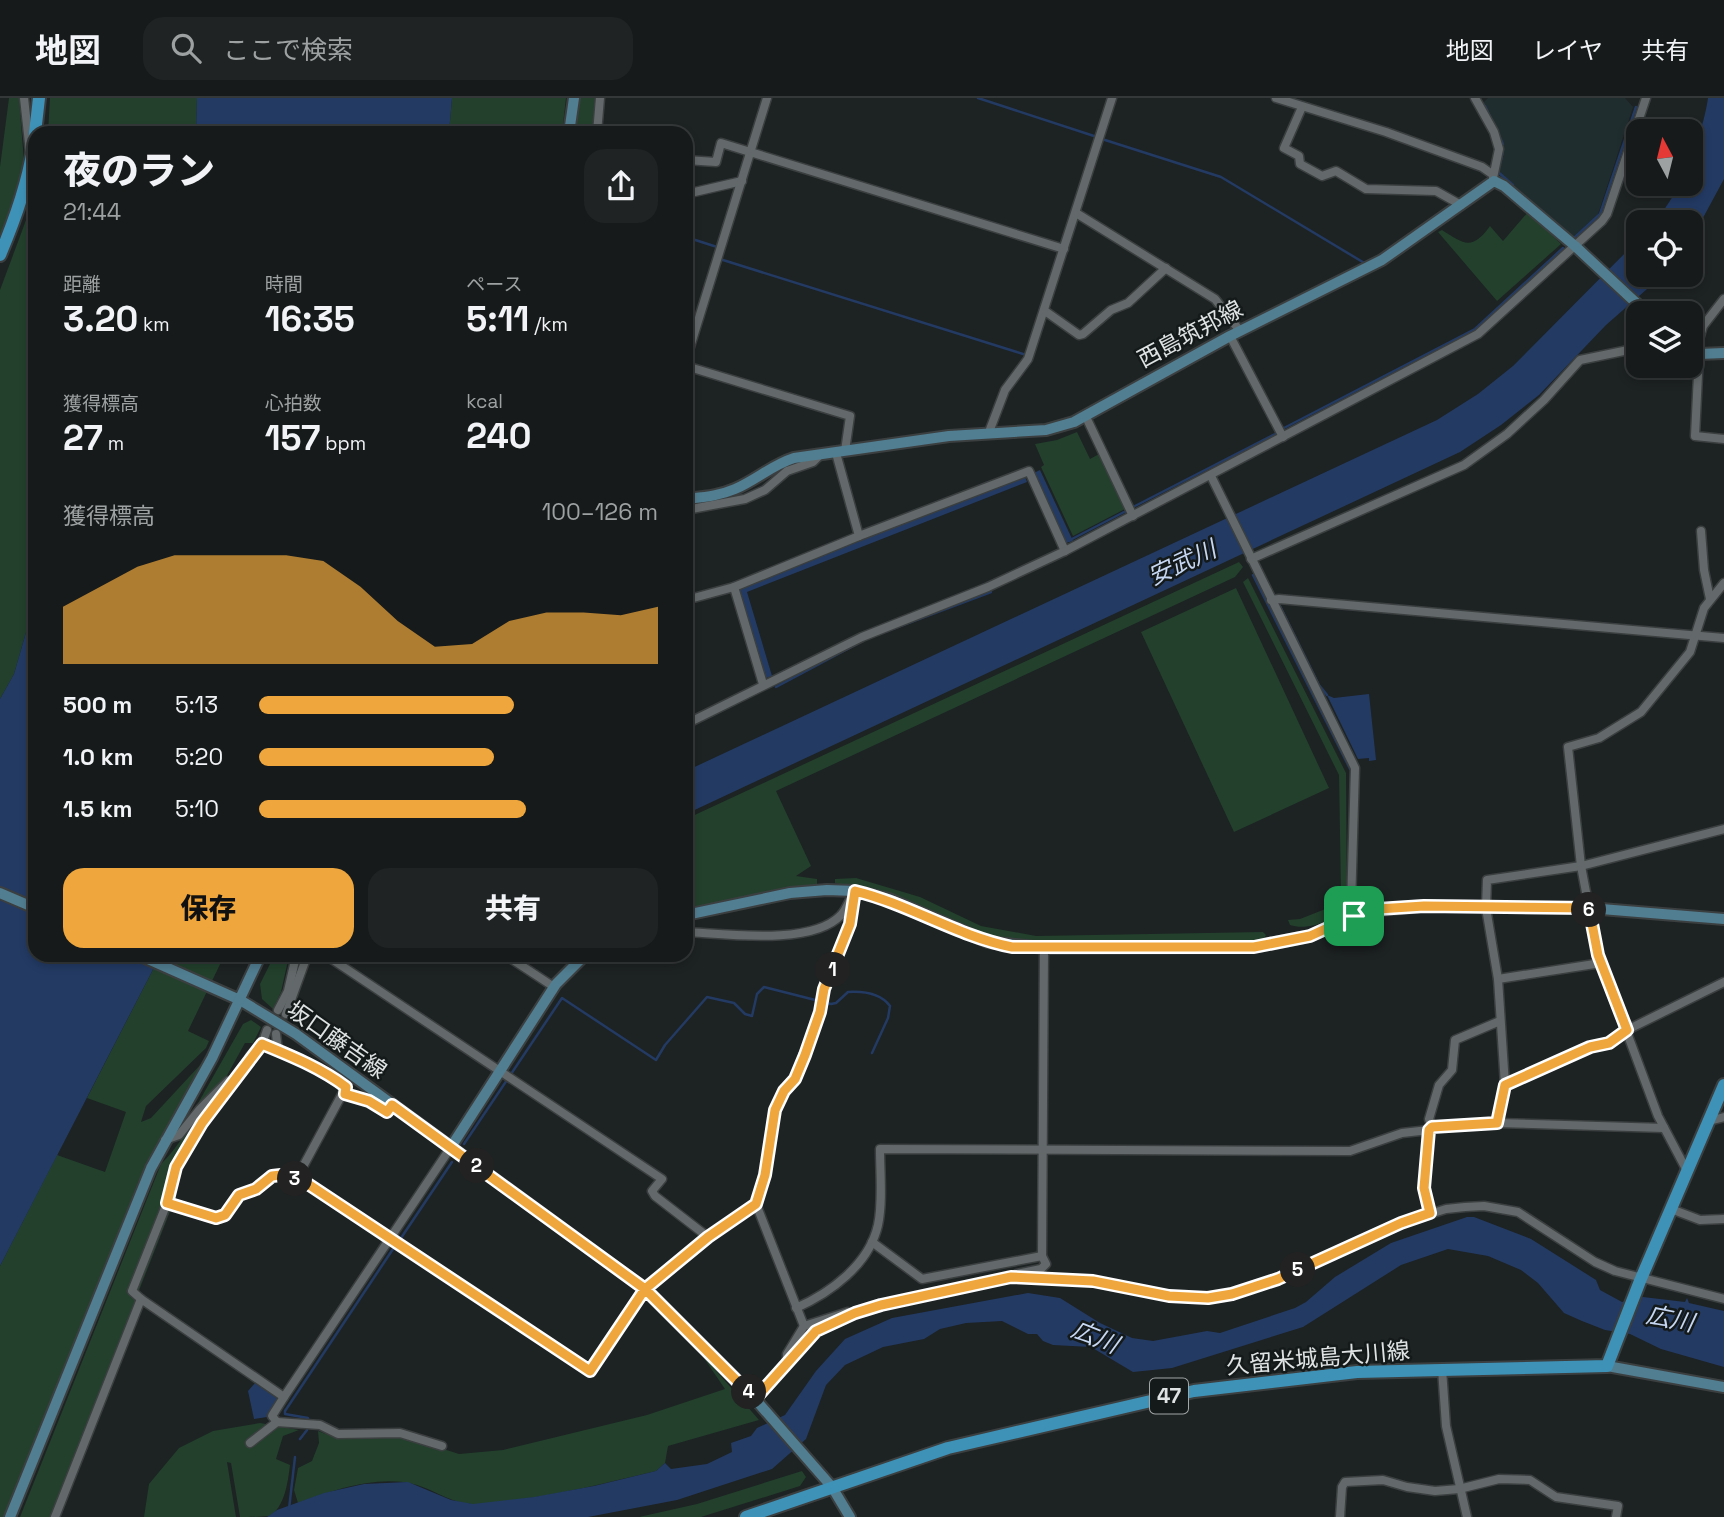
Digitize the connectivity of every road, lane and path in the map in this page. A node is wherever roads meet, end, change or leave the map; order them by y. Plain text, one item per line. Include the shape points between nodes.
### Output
1 (24, 98) edge
2 (39, 98) edge
3 (574, 98) edge
4 (600, 98) edge
5 (767, 98) edge
6 (1112, 98) edge
7 (1276, 98) edge
8 (1647, 98) edge
9 (1479, 100) edge
10 (1292, 101) edge
11 (1302, 107) junction
12 (36, 126) edge
13 (570, 126) edge
14 (598, 126) edge
15 (28, 130) edge
16 (751, 152) junction
17 (693, 160) edge
18 (28, 175) edge
19 (1493, 177) junction
20 (742, 181) junction
21 (693, 192) edge
22 (1461, 205) junction
23 (1076, 213) junction
24 (1575, 246) junction
25 (1064, 249) junction
26 (0, 255) edge
27 (1166, 268) junction
28 (1724, 299) edge
29 (1634, 301) edge
30 (1045, 311) junction
31 (1703, 326) edge
32 (1235, 334) junction
33 (693, 338) edge
34 (1626, 350) edge
35 (1703, 353) edge
36 (1724, 353) edge
37 (693, 368) edge
38 (1694, 378) edge
39 (1086, 417) junction
40 (989, 432) junction
41 (1283, 438) junction
42 (1724, 439) edge
43 (841, 452) junction
44 (820, 455) junction
45 (1211, 476) junction
46 (693, 498) edge
47 (693, 509) edge
48 (1133, 516) junction
49 (1701, 531) dead end
50 (859, 536) junction
51 (1065, 551) junction
52 (1250, 557) junction
53 (1724, 583) edge
54 (734, 587) junction
55 (693, 598) edge
56 (1710, 599) junction
57 (1271, 600) junction
58 (1695, 635) junction
59 (1724, 638) edge
60 (764, 684) junction
61 (693, 720) edge
62 (1724, 829) edge
63 (1581, 866) junction
64 (855, 891) junction
65 (0, 893) edge
66 (28, 905) edge
67 (1486, 908) junction
68 (1589, 908) junction
69 (693, 914) edge
70 (1354, 916) junction
71 (1724, 919) edge
72 (693, 932) edge
73 (1044, 948) junction
74 (154, 962) edge
75 (257, 962) edge
76 (295, 962) edge
77 (304, 962) edge
78 (336, 962) edge
79 (516, 962) edge
80 (578, 962) edge
81 (1601, 963) junction
82 (1498, 979) junction
83 (1724, 982) edge
84 (554, 987) junction
85 (240, 1000) junction
86 (1500, 1021) junction
87 (267, 1030) dead end
88 (1627, 1030) junction
89 (276, 1034) dead end
90 (262, 1044) junction
91 (278, 1051) junction
92 (253, 1053) junction
93 (499, 1070) junction
94 (1505, 1085) junction
95 (1724, 1085) edge
96 (345, 1094) junction
97 (392, 1105) junction
98 (1724, 1117) edge
99 (1709, 1121) junction
100 (1497, 1123) junction
101 (1664, 1128) junction
102 (1431, 1129) junction
103 (165, 1140) junction
104 (451, 1147) junction
105 (1041, 1148) junction
106 (1687, 1171) junction
107 (293, 1179) junction
108 (167, 1203) junction
109 (756, 1204) junction
110 (1671, 1209) junction
111 (1430, 1213) junction
112 (1724, 1219) edge
113 (708, 1237) junction
114 (393, 1239) junction
115 (872, 1242) junction
116 (1042, 1256) junction
117 (1011, 1277) junction
118 (1640, 1280) junction
119 (645, 1289) junction
120 (141, 1299) junction
121 (1724, 1299) edge
122 (796, 1308) junction
123 (855, 1313) junction
124 (804, 1326) junction
125 (787, 1363) junction
126 (1607, 1366) junction
127 (1442, 1368) junction
128 (1724, 1387) edge
129 (284, 1397) junction
130 (757, 1401) junction
131 (277, 1422) junction
132 (250, 1443) dead end
133 (442, 1446) dead end
134 (832, 1487) junction
135 (1459, 1489) junction
136 (10, 1517) edge
137 (55, 1517) edge
138 (746, 1517) edge
139 (850, 1517) edge
140 (1340, 1517) edge
141 (1467, 1517) edge
142 (1616, 1517) edge

1 - 15 street
2 - 12 main road
3 - 13 main road
4 - 14 street
5 - 16 street
6 - 23 street
7 - 10 street
8 - 24 street via 1607,214
9 - 19 street via 1499,149
10 - 11 street
11 - 19 street via 1482,167
11 - 22 street via 1284,148 1299,156 1300,164 1322,176 1336,172 1366,189 1436,191
16 - 17 street via 721,143 716,162
16 - 20 street
16 - 25 street
18 - 26 main road
19 - 22 main road, 西島筑邦線
19 - 24 main road
20 - 21 street
20 - 33 street
22 - 32 main road, 西島筑邦線 via 1382,260
23 - 25 street
23 - 27 street
24 - 29 main road
24 - 41 street via 1478,334
25 - 30 street
27 - 30 street via 1128,303 1111,310 1083,334
27 - 32 street via 1215,299
28 - 31 street
30 - 40 street via 1028,359 1005,390
32 - 39 main road, 西島筑邦線
32 - 41 street
34 - 52 street via 1580,360 1507,434 1464,465
35 - 36 main road
37 - 43 street via 850,416
38 - 42 street via 1695,436
39 - 40 main road, 西島筑邦線 via 1046,430
39 - 48 street
40 - 43 main road, 西島筑邦線
41 - 45 street
43 - 44 main road, 西島筑邦線
43 - 50 street
44 - 46 main road, 西島筑邦線 via 777,464 724,494
44 - 47 street via 745,499
45 - 48 street
45 - 52 street
48 - 51 street
49 - 56 street
50 - 51 street via 1028,471
50 - 54 street
51 - 60 street
52 - 57 street
53 - 56 street
54 - 55 street
54 - 60 street
56 - 58 street
57 - 58 street
57 - 70 street via 1355,768
58 - 59 street
58 - 63 street via 1690,652 1641,712 1599,738 1569,747
60 - 61 street
62 - 63 street
63 - 67 street via 1487,880
63 - 68 street
64 - 69 main road via 790,893
64 - 72 street via 841,915 813,932
64 - 73 main road via 889,899 988,942
64 - 109 street via 850,924 824,989 817,1023 795,1079 775,1110
65 - 66 main road
67 - 68 main road
67 - 70 main road via 1424,906 1378,909
67 - 82 street
68 - 71 main road
68 - 81 street
70 - 73 main road via 1310,936 1254,947
73 - 105 street
74 - 85 main road, 坂口藤吉線
75 - 85 main road
76 - 77 street via 282,1012
78 - 93 street
79 - 84 street
80 - 84 main road
81 - 82 street
81 - 88 street
82 - 86 street
83 - 88 street
84 - 93 main road
85 - 97 main road, 坂口藤吉線 via 296,1034
85 - 103 main road
86 - 94 street
86 - 102 street via 1455,1041 1451,1070 1439,1085 1429,1119
87 - 90 street
88 - 94 street via 1609,1043
88 - 101 street
89 - 91 street
90 - 91 street
90 - 92 street
91 - 96 street via 339,1081 346,1087
92 - 103 street via 179,1135
92 - 108 street via 176,1167
93 - 104 main road
93 - 113 street via 662,1179 652,1191 655,1196
94 - 100 street
95 - 99 main road
96 - 97 street via 387,1112
96 - 107 street
97 - 104 main road, 坂口藤吉線
98 - 99 street
99 - 106 main road
100 - 101 street
100 - 102 street
101 - 106 street
102 - 105 street via 1402,1133 1350,1151
102 - 111 street via 1424,1188
103 - 136 main road
104 - 114 street
104 - 119 main road, 坂口藤吉線
105 - 115 street via 880,1149 879,1221
105 - 116 street
106 - 110 main road
107 - 108 street via 272,1176 239,1195 225,1215 216,1218
107 - 114 street via 327,1194
108 - 120 street via 132,1291
109 - 113 street
109 - 122 street
110 - 112 street via 1700,1220
110 - 118 main road
111 - 117 street via 1278,1279 1208,1298 1169,1296 1093,1281
111 - 118 street via 1484,1206 1518,1212 1595,1262
113 - 119 street
114 - 119 street via 590,1371
114 - 129 street
115 - 116 street via 922,1279
115 - 122 street via 824,1296
116 - 117 street via 1046,1264 1041,1269
117 - 123 street
118 - 121 street
118 - 126 main road
119 - 130 main road, 坂口藤吉線
120 - 129 street
120 - 137 street
122 - 124 street
123 - 124 street
123 - 125 street via 816,1331
124 - 125 street via 787,1354
125 - 130 street
126 - 127 main road, 久留米城島大川線 / 47
126 - 128 main road
127 - 134 main road, 久留米城島大川線 / 47 via 1357,1372 1194,1391 948,1448
127 - 135 street via 1446,1426
129 - 131 street via 272,1416
130 - 134 main road, 坂口藤吉線
131 - 132 street
131 - 133 street via 320,1425 338,1434 400,1433
134 - 138 main road, 久留米城島大川線 / 47
134 - 139 main road, 坂口藤吉線
135 - 140 street via 1435,1490 1368,1479 1345,1482
135 - 141 street
135 - 142 street via 1499,1479 1530,1480 1556,1497 1618,1506

